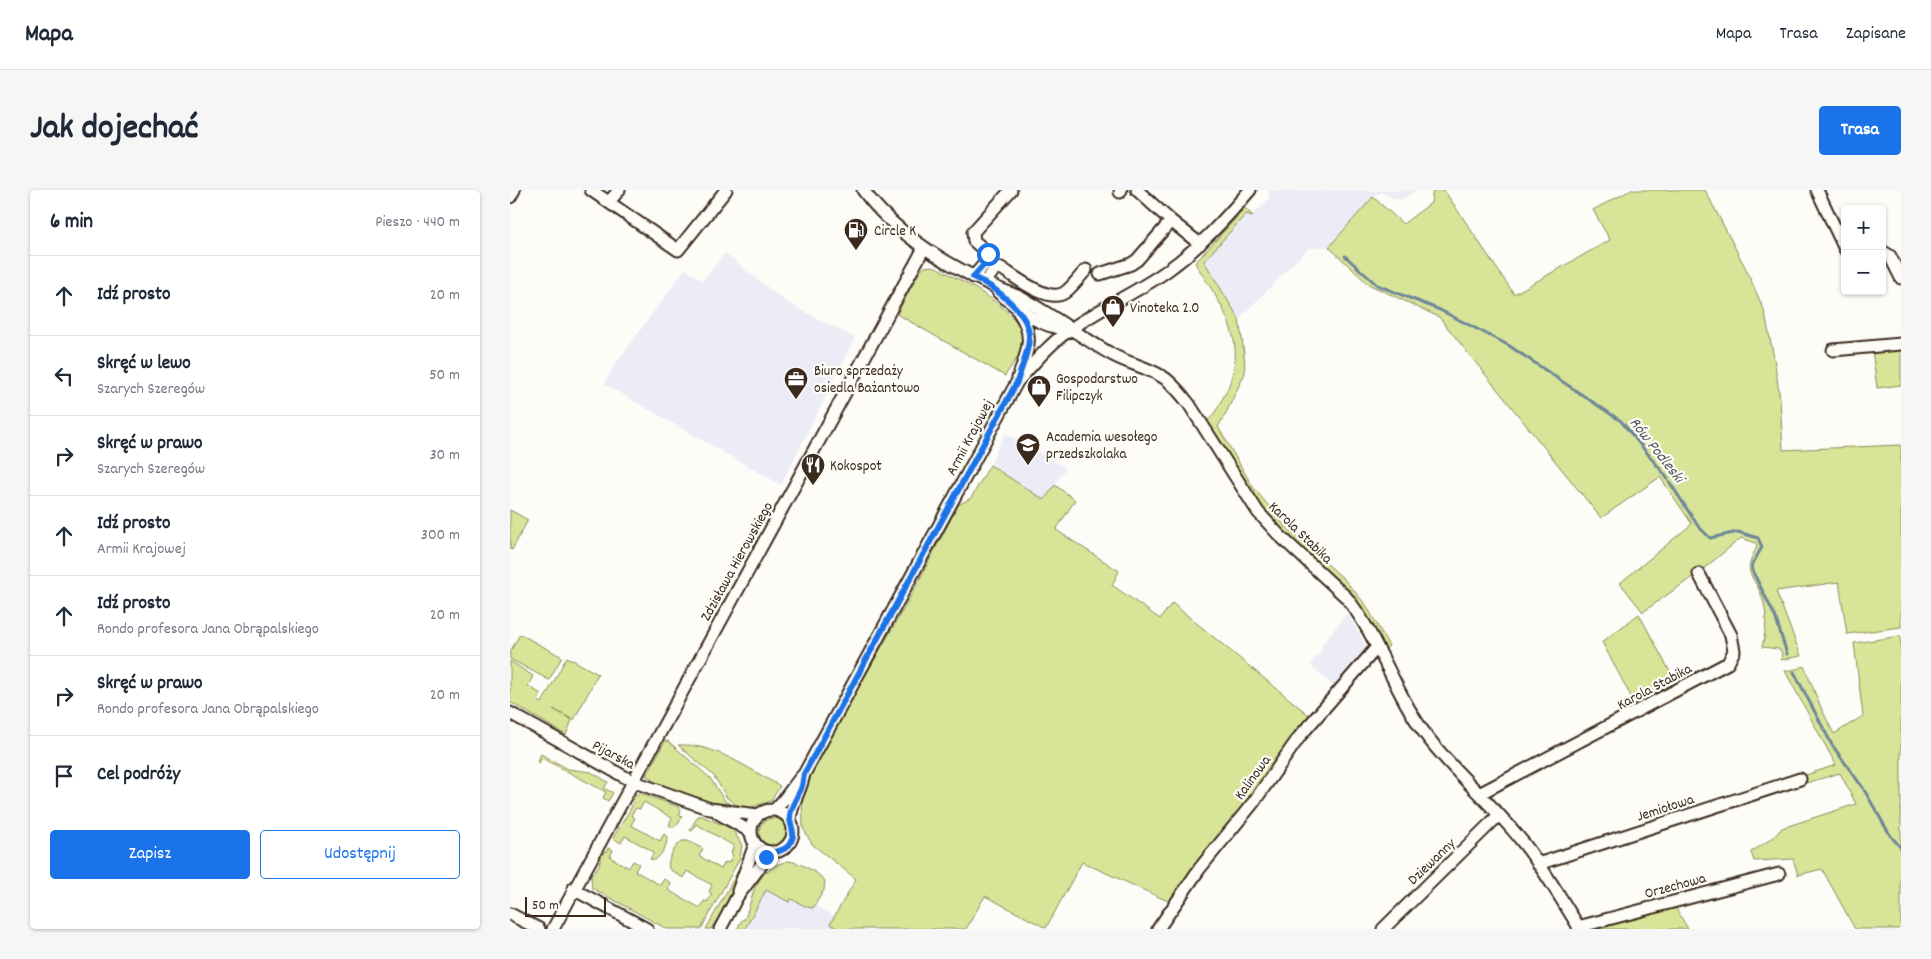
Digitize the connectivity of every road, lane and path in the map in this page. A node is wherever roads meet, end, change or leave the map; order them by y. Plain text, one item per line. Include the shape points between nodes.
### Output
1 (514, 190) edge
2 (591, 190) edge
3 (619, 190) edge
4 (726, 190) edge
5 (863, 190) edge
6 (1011, 190) edge
7 (1137, 190) edge
8 (1250, 190) edge
9 (1817, 190) edge
10 (510, 197) edge
11 (609, 202) junction
12 (1171, 221) junction
13 (1841, 241) edge
14 (1200, 244) junction
15 (924, 248) junction
16 (1886, 254) edge
17 (1086, 270) dead end
18 (1100, 274) dead end
19 (973, 277) junction
20 (1901, 278) edge
21 (987, 284) junction
22 (1014, 306) junction
23 (1070, 329) junction
24 (1901, 344) edge
25 (1833, 350) dead end
26 (1017, 382) junction
27 (1699, 574) dead end
28 (1377, 647) junction
29 (510, 713) edge
30 (804, 774) junction
31 (1800, 779) dead end
32 (632, 781) junction
33 (1478, 794) junction
34 (710, 809) junction
35 (774, 810) junction
36 (758, 815) junction
37 (1499, 815) junction
38 (790, 819) junction
39 (751, 832) junction
40 (755, 844) junction
41 (770, 852) junction
42 (1538, 864) junction
43 (1779, 874) dead end
44 (573, 889) junction
45 (737, 897) junction
46 (510, 914) edge
47 (1576, 927) edge
48 (539, 929) edge
49 (553, 929) edge
50 (648, 929) edge
51 (720, 929) edge
52 (1158, 929) edge
53 (1383, 929) edge

1 - 10 street
2 - 11 street
3 - 11 street
4 - 11 street via 678,250
5 - 15 street, Karola Stabika via 890,221
6 - 19 street via 973,232 974,241 989,259
7 - 12 street
8 - 14 street, Armii Krajowej
9 - 13 street
12 - 14 street
12 - 18 street via 1132,264
14 - 23 street, Armii Krajowej via 1167,271
15 - 19 street, Karola Stabika
15 - 32 street, Zdzisława Hierowskiego
16 - 20 street
17 - 21 street via 1066,292 1058,296 1039,292 1001,268 995,269
19 - 21 street, Karola Stabika
21 - 22 street
21 - 23 street, Karola Stabika via 1017,296
22 - 23 street via 1039,322
22 - 26 street via 1026,324 1029,338
23 - 26 street, Armii Krajowej
23 - 28 street, Karola Stabika via 1122,360 1149,370 1177,389 1258,512 1346,596
24 - 25 street
26 - 30 street, Armii Krajowej
27 - 33 street, Karola Stabika via 1731,635 1734,651 1728,663
28 - 33 street, Karola Stabika via 1413,716 1446,760
28 - 52 street, Kalinowa via 1300,736
29 - 32 street, Pijarska
30 - 35 street, Armii Krajowej
30 - 38 street, Armii Krajowej
31 - 42 street, Jemiołowa
32 - 34 street, Pijarska
32 - 44 street, Zdzisława Hierowskiego
33 - 37 street, Karola Stabika
34 - 36 street, Pijarska
34 - 39 street, Pijarska
35 - 36 street
35 - 38 street
36 - 39 street
37 - 42 street, Karola Stabika
37 - 53 street, Dziewanny
38 - 41 street via 794,832 790,843 783,850
39 - 40 street
40 - 41 street
40 - 45 street
41 - 45 street
42 - 47 street, Karola Stabika
43 - 47 street, Orzechowa
44 - 49 street, Zdzisława Hierowskiego
44 - 50 street
45 - 51 street
46 - 48 street

